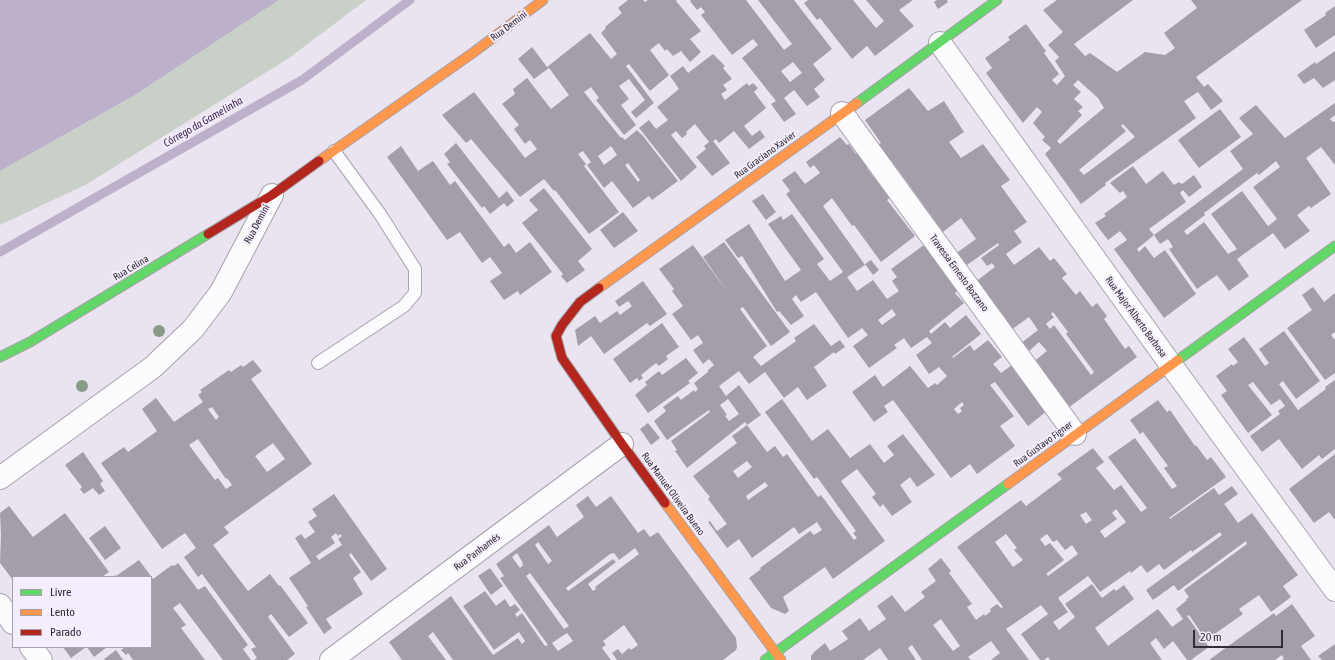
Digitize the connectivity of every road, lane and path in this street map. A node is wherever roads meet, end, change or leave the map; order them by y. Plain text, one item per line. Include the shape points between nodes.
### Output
1 (544, 0) edge
2 (997, 0) edge
3 (940, 43) junction
4 (842, 113) junction
5 (334, 151) junction
6 (272, 195) junction
7 (1335, 246) edge
8 (556, 336) joint
9 (0, 358) edge
10 (318, 363) dead end
11 (1171, 365) junction
12 (1075, 434) junction
13 (622, 444) junction
14 (0, 478) edge
15 (1335, 590) edge
16 (0, 605) edge
17 (12, 622) edge
18 (32, 648) edge
19 (776, 652) junction
20 (41, 660) edge
21 (331, 660) edge
22 (764, 660) edge
23 (781, 660) edge

1 - 5 street, Rua Demini
2 - 3 street, Rua Graciano Xavier
3 - 4 street, Rua Graciano Xavier
3 - 11 street, Rua Major Alberto Barbosa
4 - 8 street, Rua Graciano Xavier via 580,302 562,324
4 - 12 street, Travessa Ernesto Bozzano
5 - 6 street, Rua Demini
5 - 10 lane via 416,269 415,293 404,306
6 - 9 street, Rua Celina
6 - 14 street, Rua Demini via 221,292 193,330 153,367
7 - 11 street, Rua Gustavo Figner
8 - 13 street, Rua Manuel Oliveira Bueno via 562,358
11 - 12 street, Rua Gustavo Figner
11 - 15 street, Rua Major Alberto Barbosa
12 - 19 street, Rua Gustavo Figner
13 - 19 street, Rua Manuel Oliveira Bueno
13 - 21 street, Rua Panhamés
16 - 17 street
18 - 20 street
19 - 22 street, Rua Gustavo Figner
19 - 23 street, Rua Manuel Oliveira Bueno

